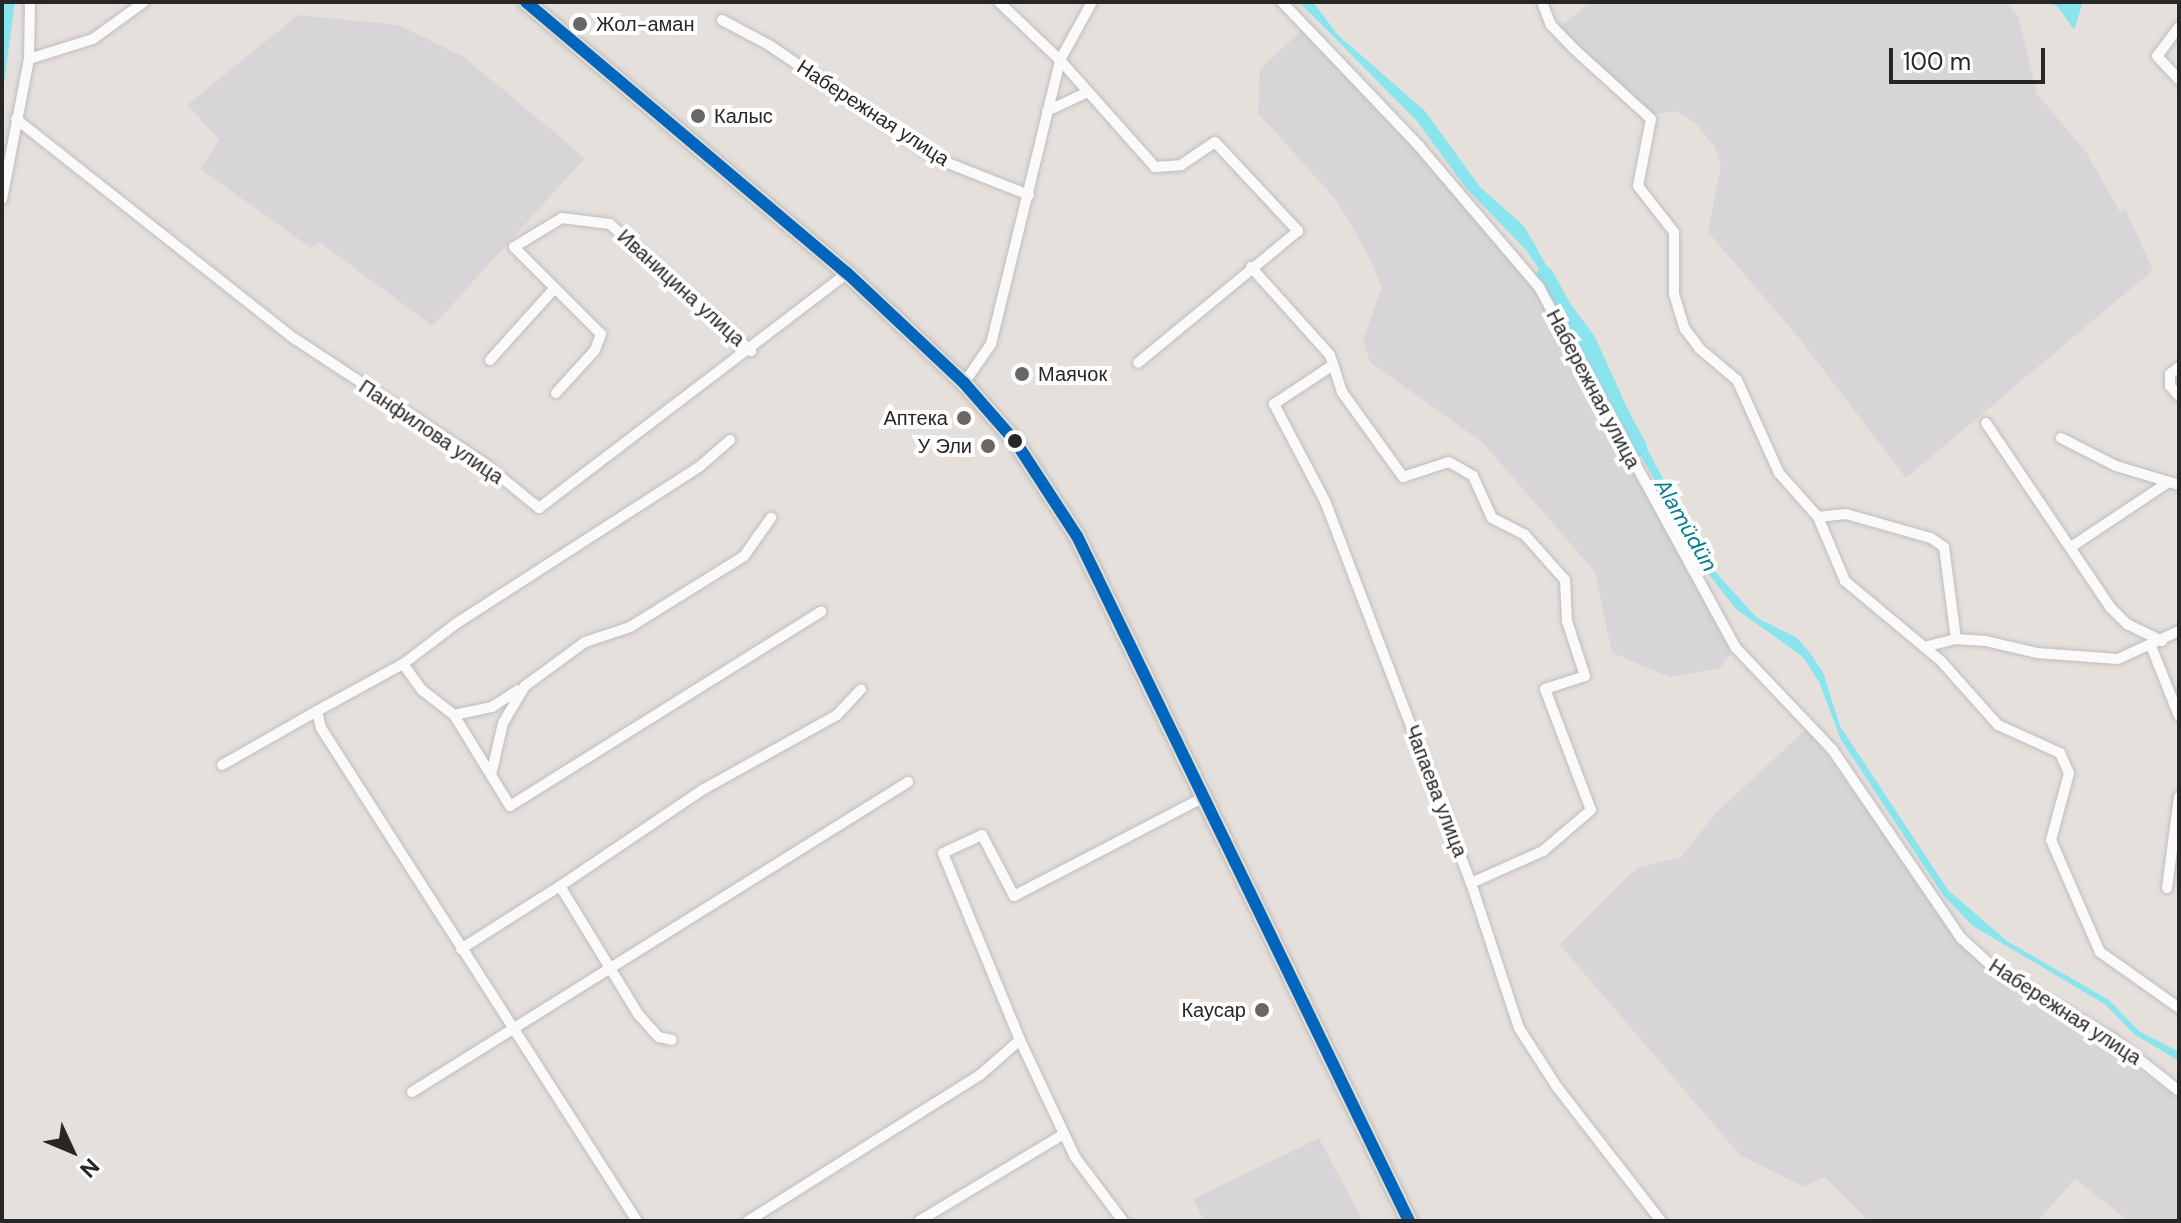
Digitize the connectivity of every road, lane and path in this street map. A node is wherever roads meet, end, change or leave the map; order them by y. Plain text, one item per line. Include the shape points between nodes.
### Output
1 (30, 2) edge
2 (144, 2) edge
3 (999, 2) edge
4 (1092, 2) edge
5 (1282, 2) edge
6 (1542, 2) edge
7 (538, 5) edge
8 (722, 20) dead end
9 (2179, 27) edge
10 (29, 59) junction
11 (1060, 60) junction
12 (2179, 80) edge
13 (1088, 92) junction
14 (1047, 111) junction
15 (16, 119) junction
16 (1029, 195) junction
17 (2, 199) edge
18 (1251, 267) junction
19 (847, 273) junction
20 (554, 289) junction
21 (751, 351) junction
22 (490, 360) dead end
23 (1138, 363) dead end
24 (1333, 365) junction
25 (2179, 367) edge
26 (964, 383) junction
27 (556, 393) dead end
28 (2179, 396) edge
29 (1986, 423) dead end
30 (2061, 438) dead end
31 (730, 440) dead end
32 (2174, 483) edge
33 (1818, 517) junction
34 (771, 518) dead end
35 (2071, 547) junction
36 (821, 612) dead end
37 (2179, 631) edge
38 (1956, 639) junction
39 (2156, 644) junction
40 (1924, 647) junction
41 (403, 664) junction
42 (525, 686) junction
43 (861, 689) dead end
44 (317, 711) junction
45 (454, 715) junction
46 (2179, 716) edge
47 (222, 765) dead end
48 (491, 775) junction
49 (908, 782) dead end
50 (1204, 797) junction
51 (2179, 797) edge
52 (1471, 883) junction
53 (560, 886) junction
54 (2167, 888) dead end
55 (461, 949) junction
56 (609, 966) junction
57 (2179, 1008) edge
58 (511, 1027) junction
59 (672, 1040) dead end
60 (1020, 1040) junction
61 (2179, 1091) edge
62 (412, 1092) dead end
63 (1064, 1134) junction
64 (637, 1221) edge
65 (748, 1221) edge
66 (919, 1221) edge
67 (1123, 1221) edge
68 (1409, 1221) edge
69 (1661, 1221) edge

1 - 10 street
2 - 10 street via 93,39
3 - 11 street
4 - 11 street
5 - 61 street, Набережная улица via 1419,146 1539,287 1736,648 1832,749 1961,938 1995,969 2112,1038
6 - 33 street via 1551,25 1651,119 1638,186 1674,232 1674,294 1685,329 1737,380 1779,473
7 - 19 main road
8 - 16 street, Набережная улица via 769,45 935,158
9 - 12 street via 2157,56
10 - 15 street
11 - 13 street
11 - 14 street
13 - 14 street
13 - 18 street via 1155,167 1181,165 1215,142 1298,231
14 - 16 street
15 - 17 street
15 - 21 street, Панфилова улица via 295,339 485,464 539,508
16 - 26 street via 991,344
18 - 23 street
18 - 24 street
19 - 21 street, Панфилова улица
19 - 26 main road
20 - 21 street, Иваницина улица via 514,247 562,218 610,224
20 - 22 street
20 - 27 street via 601,334 595,350
24 - 52 street, Чапаева улица via 1274,404 1325,501
24 - 52 street via 1342,392 1403,477 1449,462 1473,476 1492,518 1525,535 1565,580 1567,621 1585,676 1545,689 1591,810 1543,851
25 - 28 street via 2170,374 2170,386
26 - 50 main road via 1051,491
29 - 35 street
30 - 32 street via 2116,466
31 - 41 street via 699,467 493,599
32 - 35 street
33 - 38 street via 1846,514 1931,538 1944,547
33 - 40 street via 1845,581
34 - 42 street via 744,556 630,627 585,642
35 - 39 street via 2111,608
36 - 48 street via 510,806
37 - 39 street
38 - 39 street via 2118,659
38 - 40 street
39 - 46 street
40 - 57 street via 1998,725 2060,753 2069,773 2051,840 2100,952
41 - 44 street
41 - 45 street via 422,690
42 - 45 street via 492,707
42 - 48 street via 503,723
43 - 53 street via 837,715 704,789
44 - 47 street
44 - 55 street via 321,728
45 - 48 street
49 - 56 street
50 - 60 street via 1014,896 982,835 943,853
50 - 68 main road
51 - 54 street
52 - 69 street, Чапаева улица via 1519,1028 1557,1087
53 - 55 street
53 - 56 street
55 - 58 street
56 - 58 street
56 - 59 street via 650,1028
58 - 62 street
58 - 64 street
60 - 63 street
60 - 65 street via 980,1075
63 - 66 street
63 - 67 street via 1083,1172

